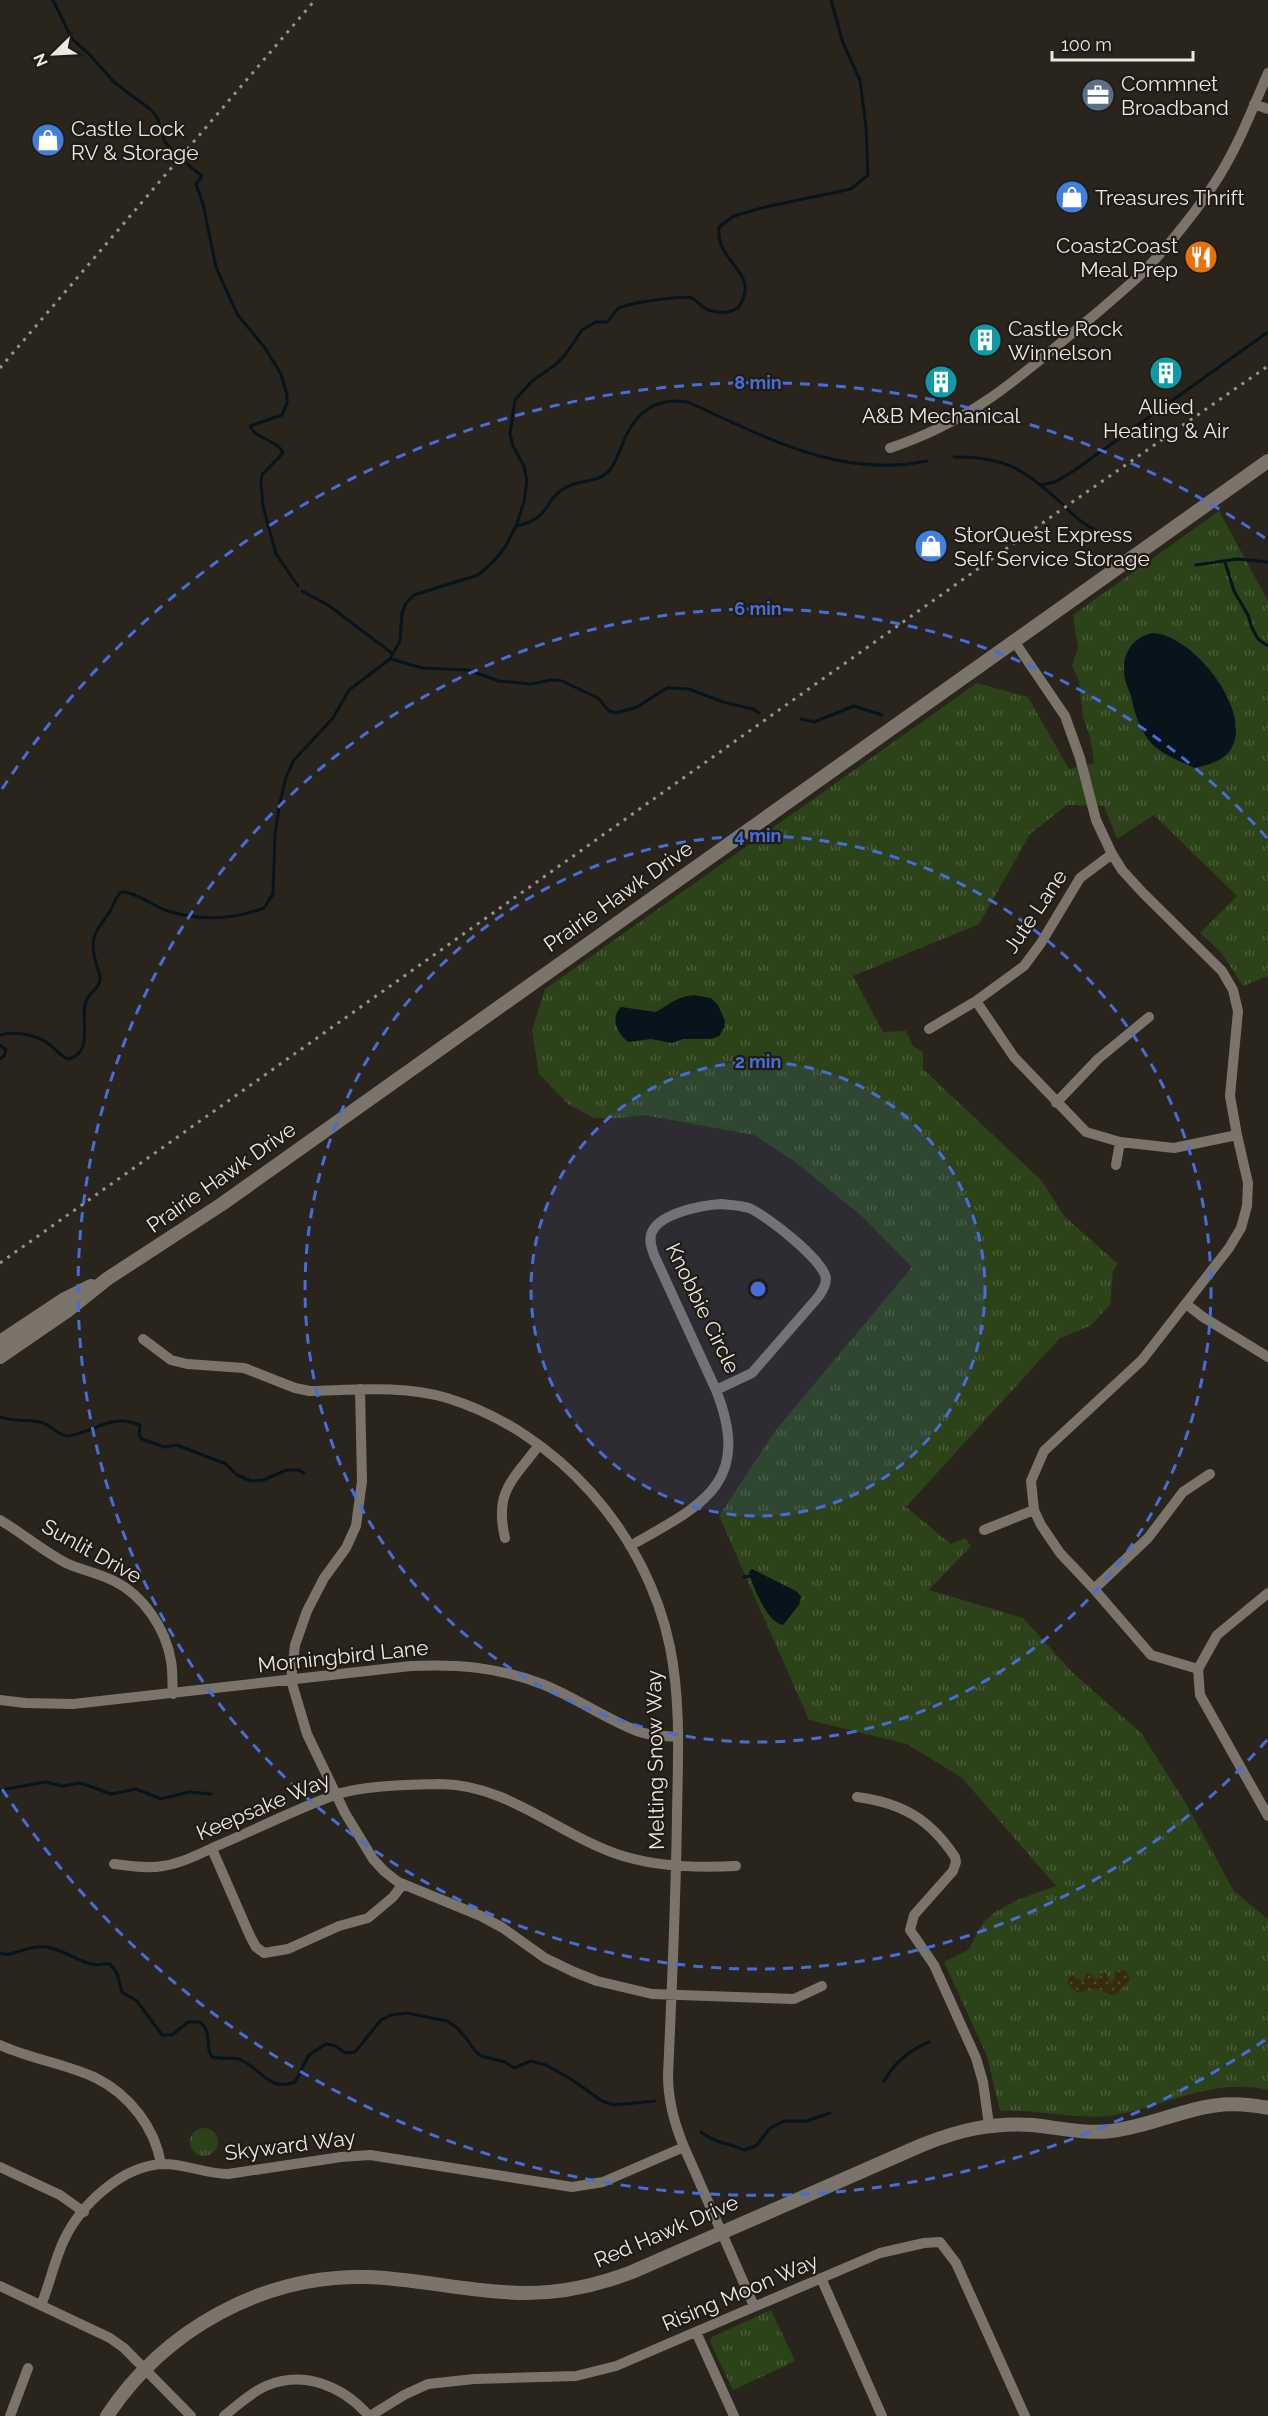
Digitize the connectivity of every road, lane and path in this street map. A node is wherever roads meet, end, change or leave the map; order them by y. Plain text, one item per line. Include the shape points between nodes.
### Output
1 (1268, 73) edge
2 (1254, 104) junction
3 (1268, 109) edge
4 (890, 448) dead end
5 (1268, 461) edge
6 (1014, 641) junction
7 (1112, 854) junction
8 (976, 1001) junction
9 (1149, 1017) dead end
10 (929, 1029) dead end
11 (1056, 1103) junction
12 (1236, 1136) junction
13 (1120, 1142) junction
14 (1116, 1165) dead end
15 (107, 1279) junction
16 (1186, 1304) junction
17 (143, 1339) dead end
18 (0, 1342) edge
19 (1268, 1357) edge
20 (0, 1358) edge
21 (360, 1389) junction
22 (716, 1390) junction
23 (539, 1445) junction
24 (1210, 1474) dead end
25 (1034, 1510) junction
26 (0, 1520) edge
27 (984, 1530) dead end
28 (505, 1538) dead end
29 (630, 1546) junction
30 (1094, 1589) junction
31 (1268, 1593) edge
32 (1198, 1669) junction
33 (291, 1680) junction
34 (173, 1694) junction
35 (0, 1700) edge
36 (678, 1737) junction
37 (336, 1795) junction
38 (857, 1797) dead end
39 (1268, 1816) edge
40 (212, 1848) junction
41 (114, 1864) dead end
42 (676, 1865) junction
43 (736, 1866) dead end
44 (403, 1884) junction
45 (822, 1986) dead end
46 (671, 1995) junction
47 (0, 2045) edge
48 (1268, 2108) edge
49 (989, 2125) junction
50 (684, 2147) junction
51 (161, 2164) junction
52 (0, 2167) edge
53 (84, 2212) junction
54 (722, 2233) junction
55 (821, 2278) junction
56 (0, 2286) edge
57 (40, 2305) junction
58 (754, 2306) junction
59 (696, 2332) junction
60 (28, 2368) dead end
61 (144, 2368) junction
62 (10, 2416) edge
63 (107, 2416) edge
64 (191, 2416) edge
65 (224, 2416) edge
66 (370, 2416) edge
67 (734, 2416) edge
68 (882, 2416) edge
69 (1025, 2416) edge

1 - 2 street
2 - 3 street
2 - 4 street via 1236,147 1211,188 1131,284 1008,387 958,419
5 - 6 street, Prairie Hawk Drive
6 - 7 street via 1056,700 1071,731 1092,808
6 - 15 street, Prairie Hawk Drive via 222,1204
7 - 8 street, Jute Lane via 1080,878 1024,966
7 - 12 street via 1131,881 1229,981 1238,1011 1230,1096
8 - 10 street, Jute Lane
8 - 11 street via 1014,1057
9 - 11 street via 1098,1059
11 - 13 street via 1086,1132
12 - 13 street via 1174,1148
12 - 16 street via 1248,1183 1241,1228
13 - 14 street
15 - 18 street, Prairie Hawk Drive via 63,1300
15 - 20 street, Prairie Hawk Drive
16 - 19 street
16 - 25 street via 1142,1360 1044,1451 1031,1482
17 - 21 street, Melting Snow Way via 171,1360 187,1364 244,1368 310,1391
21 - 23 street, Melting Snow Way via 402,1390 446,1398
21 - 33 street via 362,1481 356,1526 307,1611 295,1645
22 - 22 street, Knobbie Circle via 650,1240 662,1222 692,1208 721,1204 748,1208 762,1216 819,1264 826,1278 819,1296 772,1353 752,1373
22 - 29 street via 725,1414 729,1449 717,1485 691,1511
23 - 28 street via 504,1494 501,1521
23 - 29 street, Melting Snow Way via 592,1493
24 - 30 street via 1183,1492 1148,1538
25 - 27 street
25 - 30 street via 1060,1553
26 - 34 street, Sunlit Drive via 67,1563 112,1580 139,1599 167,1646
29 - 36 street, Melting Snow Way via 655,1596 668,1635 677,1693
30 - 32 street via 1151,1655
31 - 32 street via 1217,1635
32 - 39 street via 1200,1695
33 - 34 street, Morningbird Lane
33 - 36 street, Morningbird Lane via 411,1666 458,1665 499,1670 541,1683 637,1731
33 - 37 street via 307,1734
34 - 35 street, Morningbird Lane via 73,1704
36 - 42 street, Melting Snow Way
37 - 40 street, Keepsake Way
37 - 42 street, Keepsake Way via 352,1790 462,1785 513,1801 623,1856
37 - 44 street via 373,1859
38 - 49 street via 886,1802 914,1814 955,1857 953,1871 914,1916 910,1930 934,1965 976,2058
40 - 41 street, Keepsake Way via 165,1866
40 - 44 street via 250,1936 264,1953 288,1949 339,1926 368,1918
42 - 43 street, Keepsake Way
42 - 46 street, Melting Snow Way
44 - 46 street via 481,1916 574,1972 626,1988
45 - 46 street via 794,1999
46 - 50 street, Melting Snow Way via 668,2086
47 - 51 street via 105,2083 147,2124
48 - 49 street, Red Hawk Drive via 1212,2104 1105,2131
49 - 54 street, Red Hawk Drive via 922,2145
50 - 51 street, Skyward Way via 603,2182 572,2187 370,2155 228,2174
50 - 54 street, Melting Snow Way
51 - 53 street, Skyward Way via 118,2178
52 - 53 street via 60,2195
53 - 57 street, Skyward Way via 65,2239
54 - 58 street, Melting Snow Way
54 - 61 street, Red Hawk Drive via 619,2277 567,2290 504,2292 367,2277 292,2285 225,2309 192,2329
55 - 58 street, Rising Moon Way
55 - 68 street
55 - 69 street, Rising Moon Way via 880,2253 940,2242 956,2263
56 - 57 street
57 - 61 street via 110,2338
58 - 59 street, Rising Moon Way
59 - 66 street, Rising Moon Way via 616,2366 576,2376 428,2384
59 - 67 street
60 - 62 street
61 - 63 street, Red Hawk Drive
61 - 64 street
65 - 66 street via 264,2387 299,2378 339,2390

